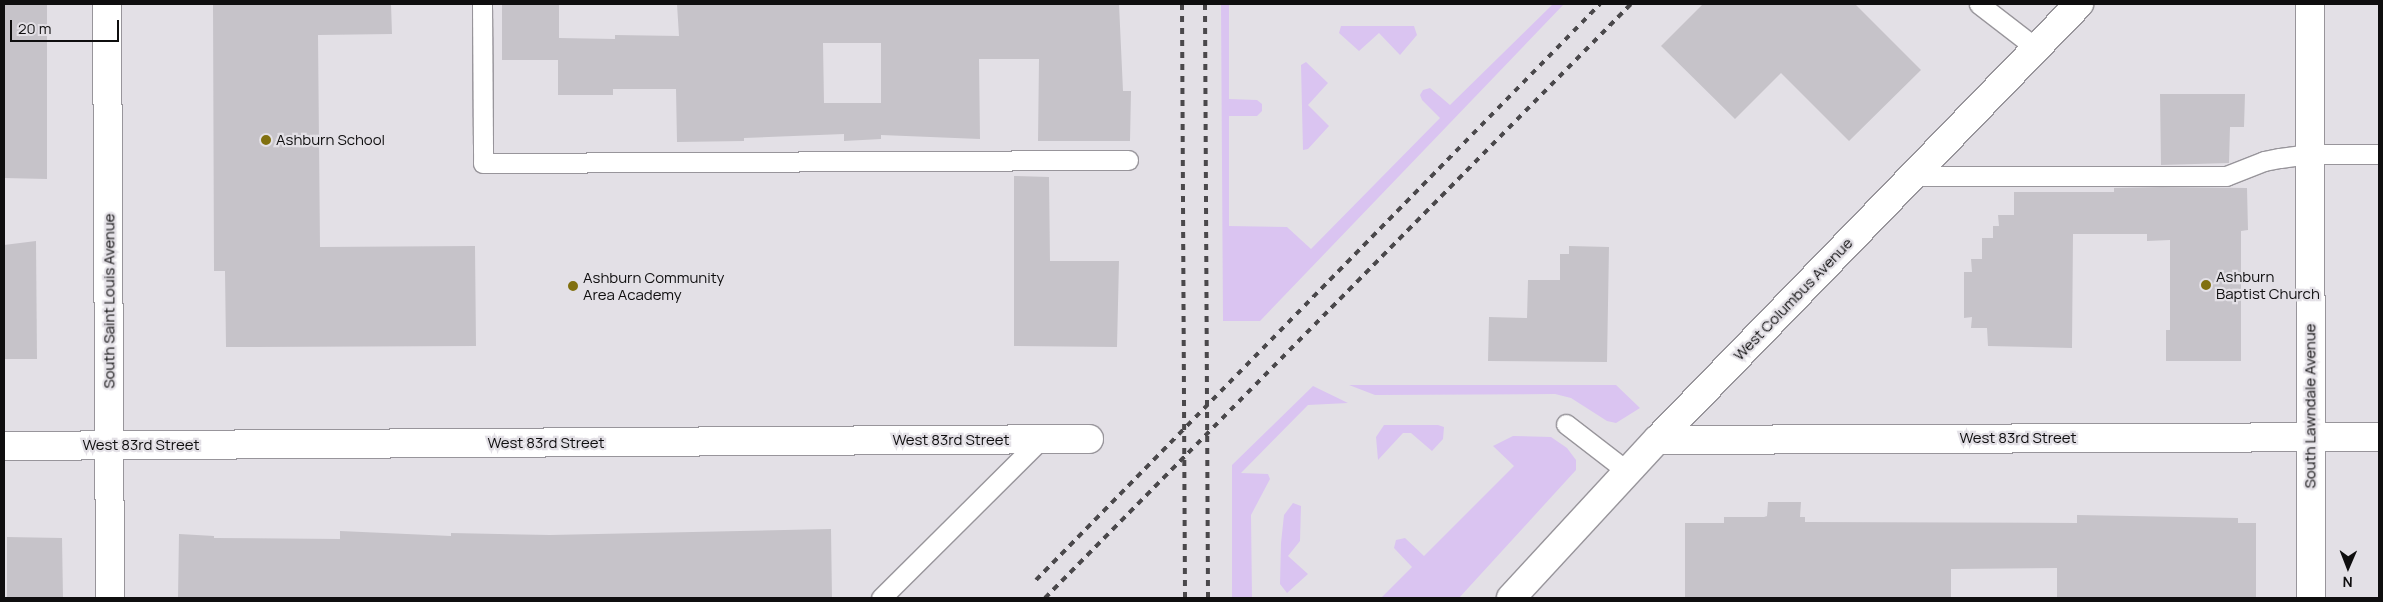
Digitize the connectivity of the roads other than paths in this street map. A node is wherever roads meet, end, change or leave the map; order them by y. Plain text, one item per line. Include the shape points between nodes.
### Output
1 (107, 4) edge
2 (482, 4) edge
3 (1979, 4) edge
4 (2079, 4) edge
5 (2310, 4) edge
6 (2036, 48) junction
7 (2310, 154) junction
8 (2379, 154) edge
9 (1128, 160) dead end
10 (1912, 176) junction
11 (1566, 424) dead end
12 (2310, 436) junction
13 (2379, 437) edge
14 (1041, 439) junction
15 (1089, 439) dead end
16 (1657, 440) junction
17 (4, 446) edge
18 (110, 446) junction
19 (1628, 472) junction
20 (110, 598) edge
21 (881, 598) edge
22 (1511, 598) edge
23 (2311, 598) edge

1 - 18 street, South Saint Louis Avenue
2 - 9 lane via 483,163
3 - 6 lane
4 - 6 street, West Columbus Avenue
5 - 7 street, South Lawndale Avenue
6 - 10 street, West Columbus Avenue
7 - 8 lane
7 - 10 lane via 2264,160 2226,176
7 - 12 street, South Lawndale Avenue
10 - 16 street, West Columbus Avenue
11 - 19 lane
12 - 13 street, West 83rd Street
12 - 16 street, West 83rd Street
12 - 23 street, South Lawndale Avenue
14 - 15 street, West 83rd Street
14 - 18 street, West 83rd Street
14 - 21 lane
16 - 19 street, West Columbus Avenue
17 - 18 street, West 83rd Street
18 - 20 street, South Saint Louis Avenue
19 - 22 street, West Columbus Avenue

